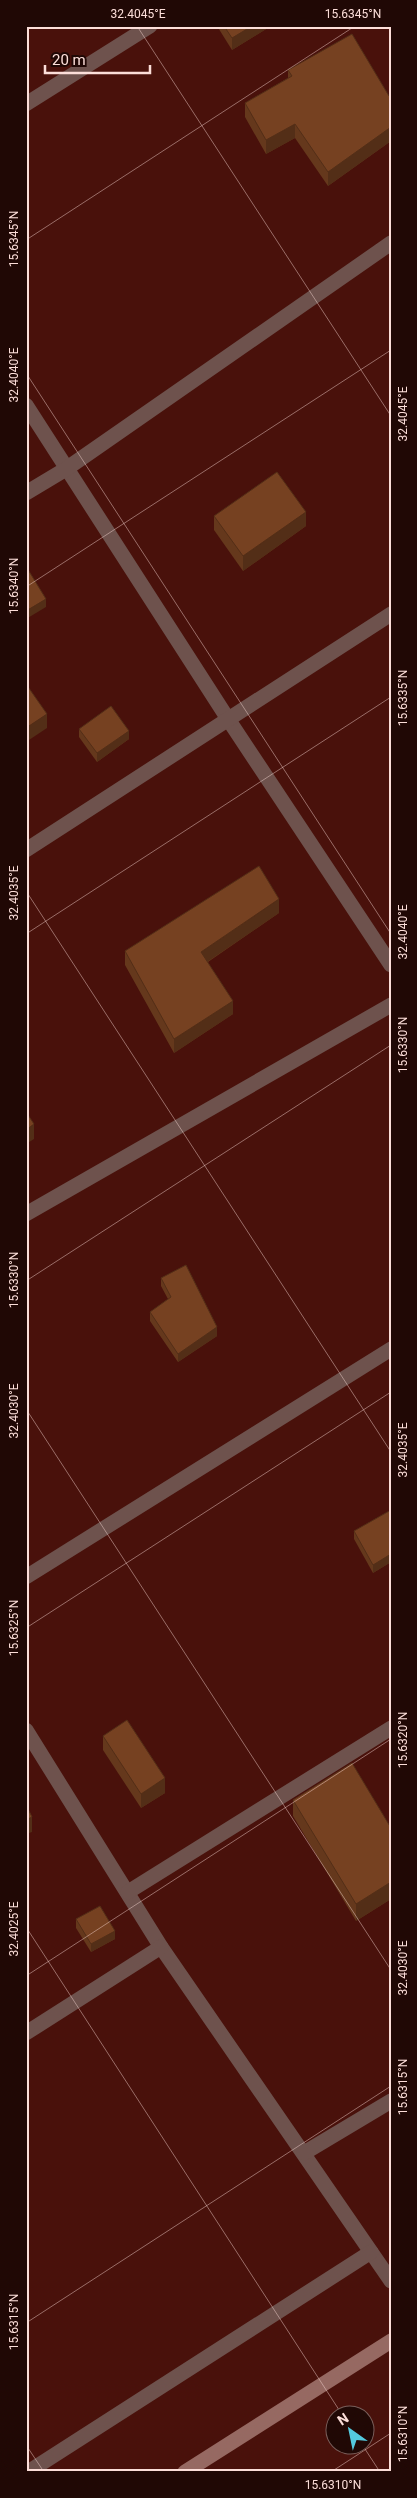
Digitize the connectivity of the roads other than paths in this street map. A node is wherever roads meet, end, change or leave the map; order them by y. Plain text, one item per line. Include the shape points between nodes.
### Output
1 (150, 26) edge
2 (26, 104) edge
3 (391, 244) edge
4 (26, 405) edge
5 (66, 470) junction
6 (26, 493) edge
7 (391, 614) edge
8 (228, 719) junction
9 (26, 850) edge
10 (391, 965) edge
11 (391, 1005) edge
12 (26, 1214) edge
13 (391, 1349) edge
14 (26, 1577) edge
15 (391, 1728) edge
16 (26, 1730) edge
17 (128, 1892) junction
18 (162, 1947) junction
19 (26, 2033) edge
20 (391, 2101) edge
21 (304, 2153) junction
22 (371, 2252) junction
23 (391, 2281) edge
24 (391, 2341) edge
25 (193, 2470) edge
26 (28, 2472) edge

1 - 2 street
3 - 5 street
4 - 5 street
5 - 6 street
5 - 8 street
7 - 8 street
8 - 9 street
8 - 10 street
11 - 12 street
13 - 14 street
15 - 17 street
16 - 17 street
17 - 18 street
18 - 19 street
18 - 21 street
20 - 21 street
21 - 22 street
22 - 23 street
22 - 26 street
24 - 25 street

